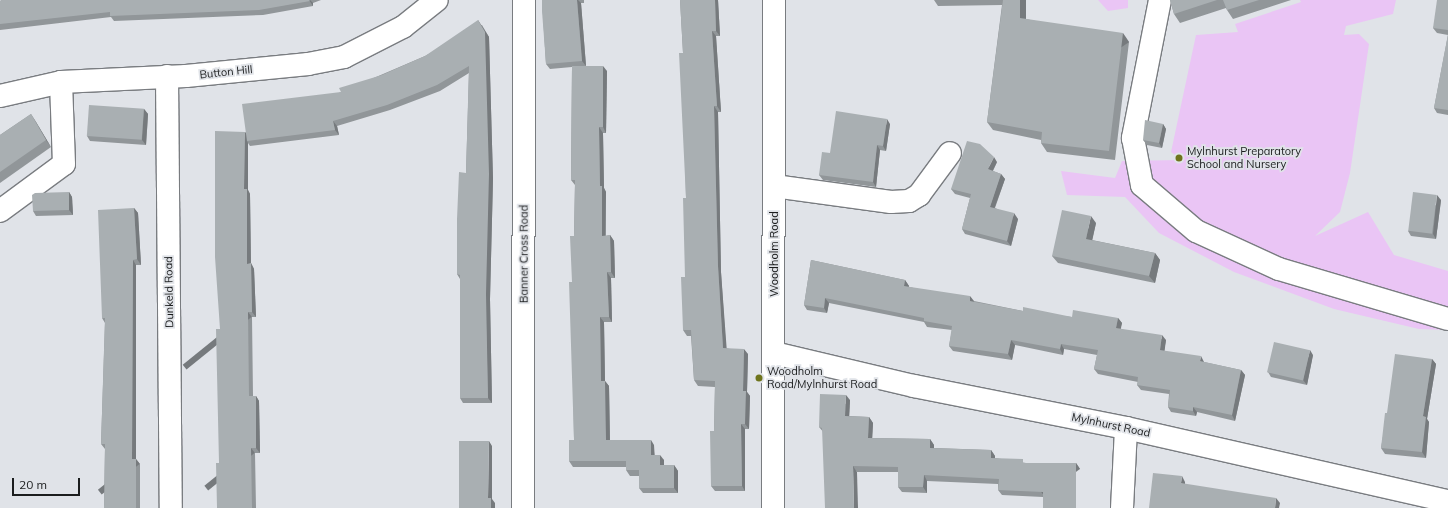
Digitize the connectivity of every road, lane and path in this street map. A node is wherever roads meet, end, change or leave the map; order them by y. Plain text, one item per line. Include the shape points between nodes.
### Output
1 (437, 0) edge
2 (524, 0) edge
3 (774, 0) edge
4 (1160, 0) edge
5 (168, 76) junction
6 (61, 82) junction
7 (0, 96) edge
8 (950, 153) dead end
9 (774, 186) junction
10 (0, 211) edge
11 (1448, 319) edge
12 (774, 353) junction
13 (1126, 428) junction
14 (1448, 501) edge
15 (171, 508) edge
16 (523, 508) edge
17 (773, 508) edge
18 (1122, 508) edge

1 - 5 street, Button Hill via 403,27 344,56 308,64
2 - 16 street, Banner Cross Road
3 - 9 street, Woodholm Road
4 - 11 street via 1133,138 1142,185 1196,231 1279,269
5 - 6 street, Button Hill
5 - 15 street, Dunkeld Road
6 - 7 street, Button Hill
6 - 10 street via 64,164
8 - 9 street via 919,195 909,201 891,202
9 - 12 street, Woodholm Road
12 - 13 street, Mylnhurst Road via 914,386
12 - 17 street, Woodholm Road
13 - 14 street, Mylnhurst Road
13 - 18 street

